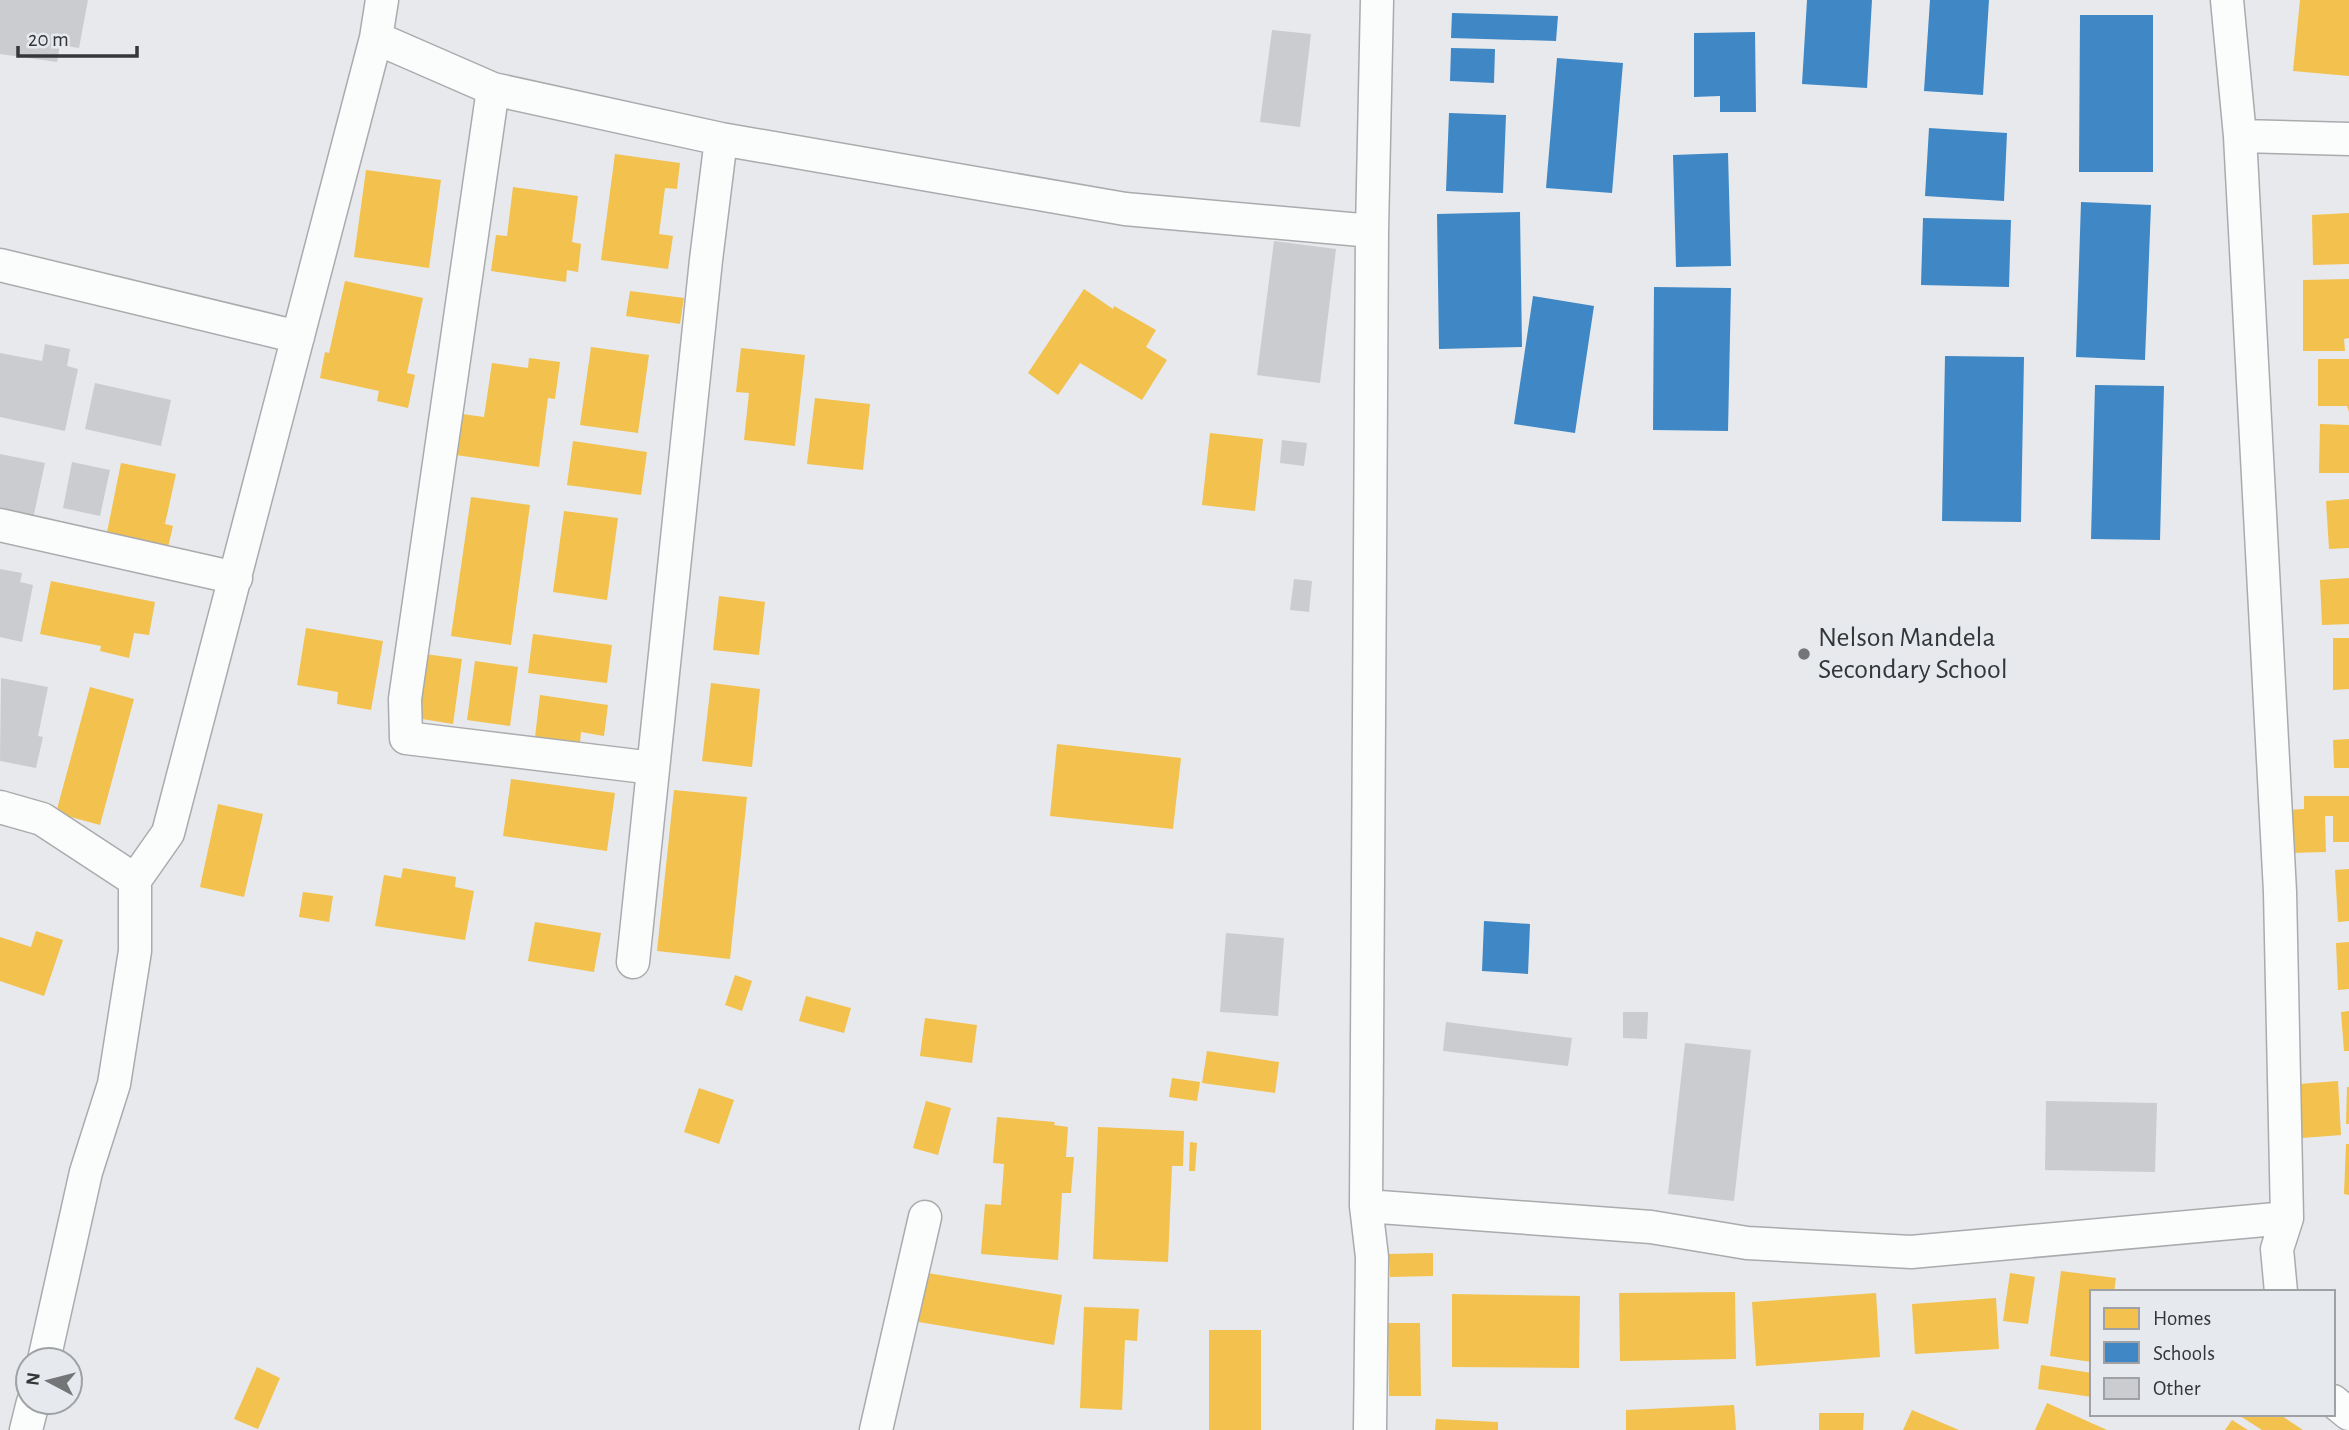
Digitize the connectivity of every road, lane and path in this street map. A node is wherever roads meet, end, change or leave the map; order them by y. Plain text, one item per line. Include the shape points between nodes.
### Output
1 (382, 0) edge
2 (1377, 0) edge
3 (2227, 0) edge
4 (376, 37) junction
5 (493, 89) junction
6 (2240, 136) junction
7 (721, 139) junction
8 (2349, 139) edge
9 (1373, 232) junction
10 (0, 265) edge
11 (298, 337) junction
12 (0, 525) edge
13 (236, 578) junction
14 (653, 768) junction
15 (0, 807) edge
16 (135, 880) junction
17 (633, 962) dead end
18 (1366, 1206) junction
19 (925, 1217) dead end
20 (2287, 1218) junction
21 (2281, 1290) edge
22 (47, 1346) edge
23 (876, 1430) edge
24 (1370, 1430) edge

1 - 4 street
2 - 9 street
3 - 6 street
4 - 5 street
4 - 11 street
5 - 7 street
5 - 14 street via 405,699 406,738
6 - 8 street
6 - 20 street via 2280,892
7 - 9 street via 1125,209
7 - 14 street
9 - 18 street
10 - 11 street
11 - 13 street
12 - 13 street
13 - 16 street via 168,833
14 - 17 street
15 - 16 street via 42,819
16 - 22 street via 135,951 114,1084 86,1172
18 - 20 street via 1651,1227 1747,1243 1911,1252
18 - 24 street via 1372,1257
19 - 23 street
20 - 21 street via 2277,1249

